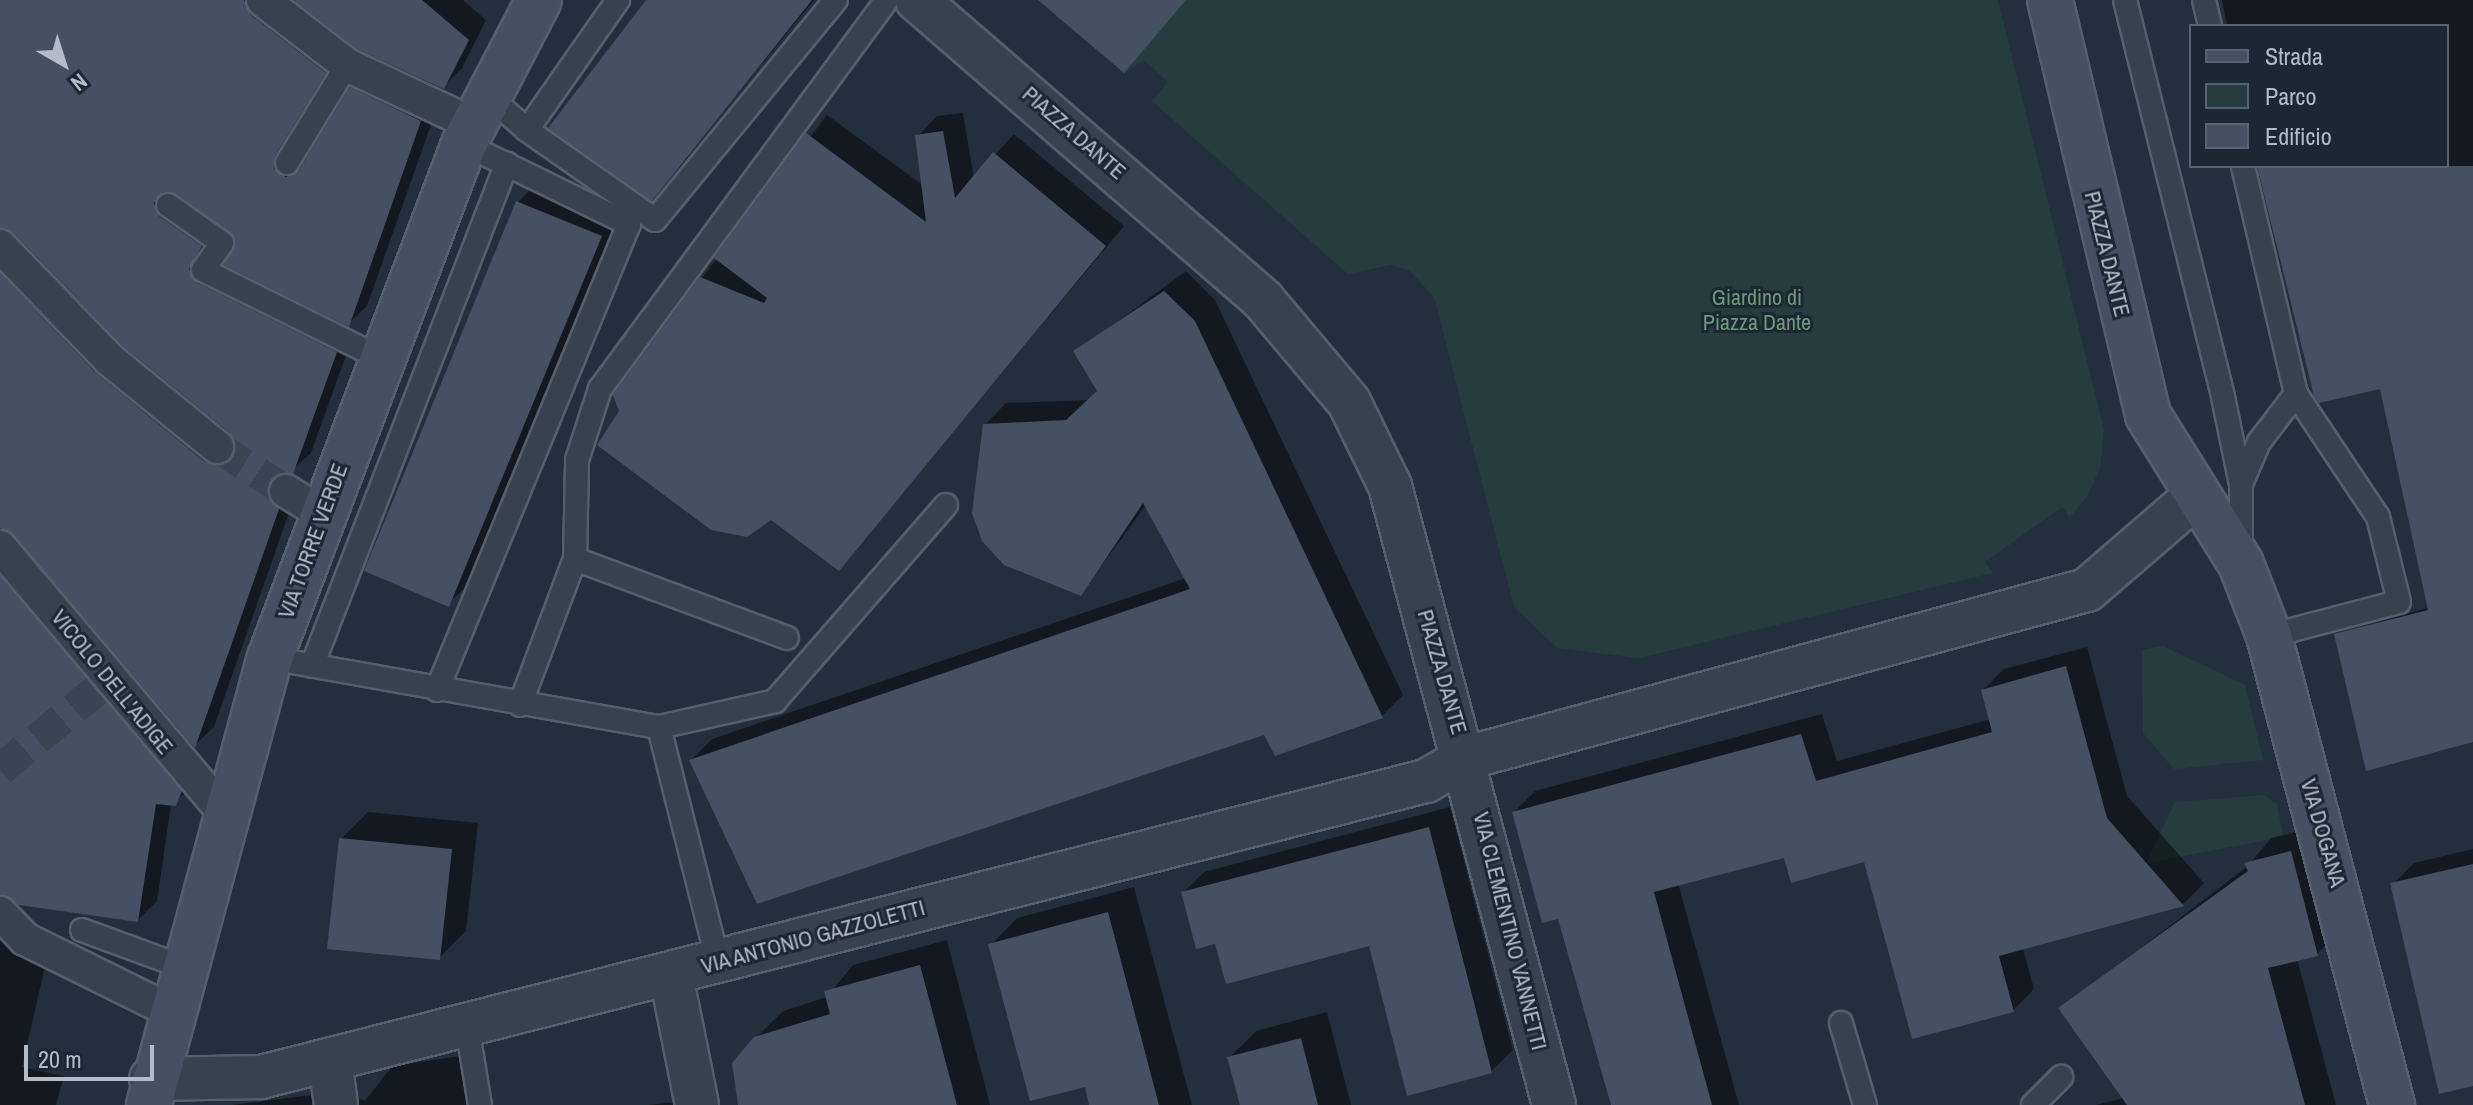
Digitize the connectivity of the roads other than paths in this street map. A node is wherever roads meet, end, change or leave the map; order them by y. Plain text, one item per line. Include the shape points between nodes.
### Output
1 (263, 0) edge
2 (539, 0) edge
3 (618, 0) edge
4 (836, 0) edge
5 (887, 0) edge
6 (917, 0) edge
7 (2050, 0) edge
8 (2125, 0) edge
9 (2204, 0) edge
10 (2210, 24) edge
11 (347, 65) junction
12 (474, 121) junction
13 (527, 130) junction
14 (287, 163) dead end
15 (507, 163) junction
16 (2243, 168) edge
17 (168, 205) dead end
18 (0, 246) edge
19 (380, 358) junction
20 (2296, 394) junction
21 (217, 447) tunnel mouth
22 (2241, 485) junction
23 (286, 491) tunnel mouth
24 (2197, 495) junction
25 (946, 505) dead end
26 (323, 514) junction
27 (0, 547) edge
28 (575, 559) junction
29 (2241, 564) junction
30 (2269, 636) junction
31 (787, 638) dead end
32 (270, 658) junction
33 (312, 666) junction
34 (437, 690) junction
35 (520, 705) junction
36 (659, 727) junction
37 (1466, 758) junction
38 (226, 814) junction
39 (0, 913) edge
40 (82, 930) dead end
41 (718, 962) junction
42 (183, 967) junction
43 (671, 975) junction
44 (171, 1011) junction
45 (1841, 1023) dead end
46 (467, 1026) junction
47 (330, 1060) junction
48 (2061, 1077) dead end
49 (150, 1092) edge
50 (336, 1105) edge
51 (480, 1105) edge
52 (697, 1105) edge
53 (1554, 1105) edge
54 (1865, 1105) edge
55 (2033, 1105) edge
56 (2392, 1105) edge

1 - 11 street
2 - 12 main road, VIA TORRE VERDE
3 - 13 lane
4 - 13 lane via 655,220
5 - 28 lane via 600,389 577,460
6 - 37 street, PIAZZA DANTE via 1263,300 1349,402 1390,486
7 - 24 main road, PIAZZA DANTE via 2148,415
8 - 22 lane
9 - 10 lane
11 - 12 street
11 - 14 lane
12 - 13 lane
12 - 15 lane
12 - 19 main road, VIA TORRE VERDE
15 - 33 lane
15 - 34 lane via 629,224
16 - 20 lane
17 - 19 lane via 222,243 203,270
18 - 21 street via 110,360
19 - 26 main road, VIA TORRE VERDE
20 - 22 lane via 2259,442
20 - 30 lane via 2378,517 2399,602
22 - 29 lane
23 - 26 street
24 - 29 main road, PIAZZA DANTE
24 - 37 street, PIAZZA DANTE via 2087,590
25 - 36 lane via 775,701
26 - 32 main road, VIA TORRE VERDE
27 - 38 street, VICOLO DELL'ADIGE via 105,682
28 - 31 lane
28 - 35 lane
29 - 30 main road, VIA DOGANA
30 - 56 main road, VIA DOGANA
32 - 33 lane
32 - 38 main road, VIA TORRE VERDE
33 - 34 lane
34 - 35 lane
35 - 36 lane
36 - 41 lane
37 - 41 street, VIA ANTONIO GAZZOLETTI via 1426,781
37 - 53 street, VIA CLEMENTINO VANNETTI
38 - 42 main road, VIA TORRE VERDE
39 - 44 street via 25,939
40 - 42 lane
41 - 43 street, VIA ANTONIO GAZZOLETTI
42 - 44 main road, VIA TORRE VERDE
43 - 46 street, VIA ANTONIO GAZZOLETTI
43 - 52 street
44 - 49 main road, VIA TORRE VERDE
45 - 54 lane
46 - 47 street, VIA ANTONIO GAZZOLETTI
46 - 51 lane
47 - 49 street, VIA ANTONIO GAZZOLETTI
47 - 50 street
48 - 55 lane

